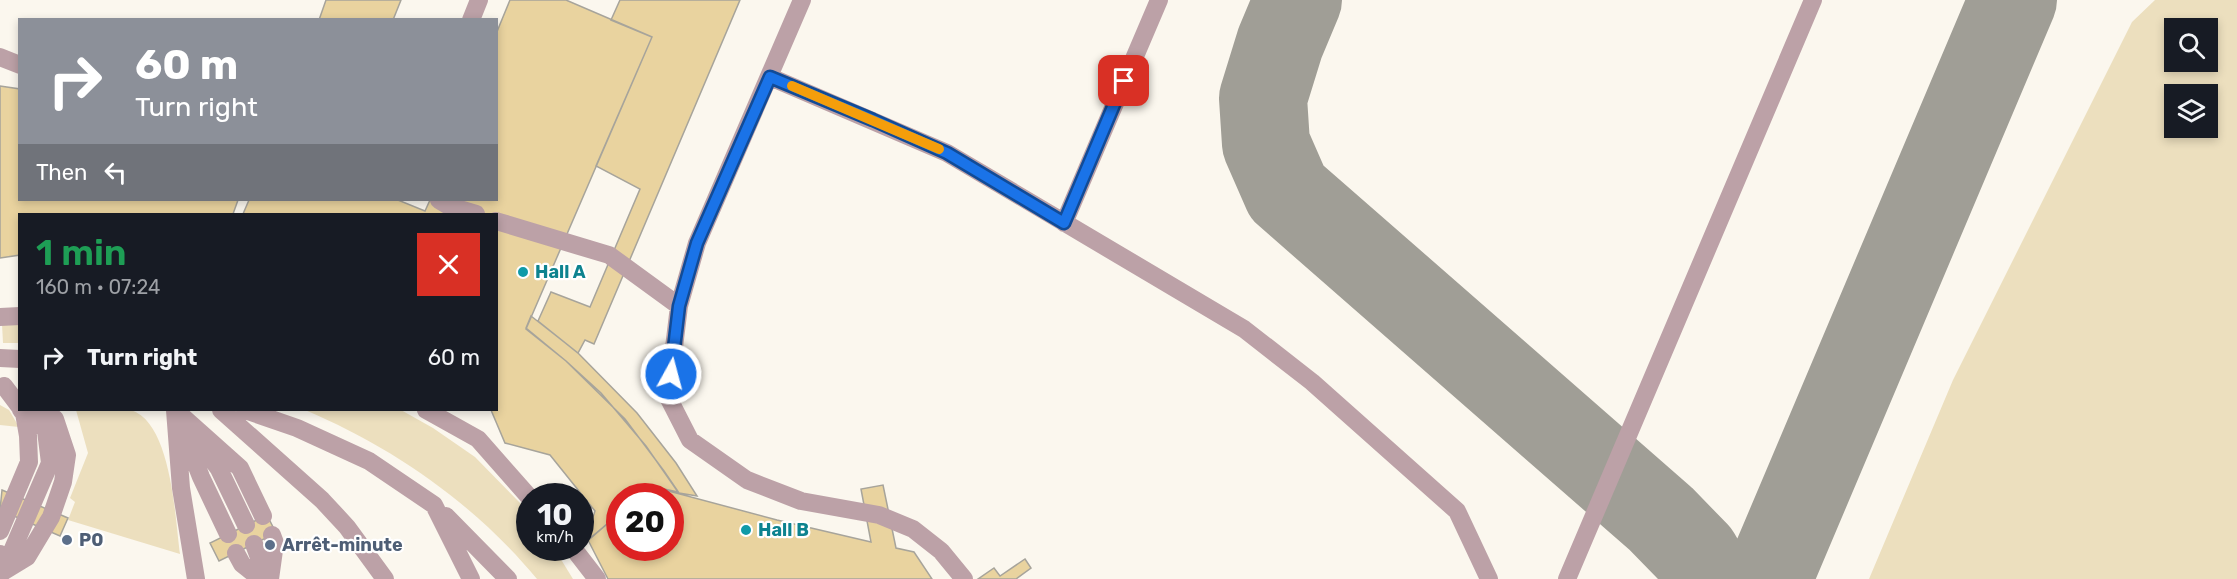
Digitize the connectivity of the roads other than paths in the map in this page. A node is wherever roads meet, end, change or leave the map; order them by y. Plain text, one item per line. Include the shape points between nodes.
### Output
1 (479, 0) edge
2 (802, 0) edge
3 (1159, 0) edge
4 (1813, 0) edge
5 (472, 18) edge
6 (0, 57) edge
7 (18, 64) edge
8 (770, 77) junction
9 (441, 201) edge
10 (473, 213) edge
11 (498, 222) edge
12 (1064, 223) junction
13 (679, 306) junction
14 (18, 316) edge
15 (0, 317) edge
16 (0, 358) edge
17 (18, 359) edge
18 (8, 388) edge
19 (18, 405) edge
20 (22, 411) edge
21 (33, 411) edge
22 (44, 411) edge
23 (175, 411) edge
24 (175, 411) edge
25 (176, 411) edge
26 (176, 411) edge
27 (222, 411) edge
28 (248, 411) edge
29 (428, 411) edge
30 (517, 483) edge
31 (434, 505) junction
32 (263, 516) dead end
33 (246, 525) dead end
34 (0, 531) edge
35 (228, 534) dead end
36 (272, 535) dead end
37 (254, 544) dead end
38 (236, 553) dead end
39 (578, 561) edge
40 (582, 561) edge
41 (1, 568) edge
42 (196, 579) edge
43 (261, 579) edge
44 (268, 579) edge
45 (385, 579) edge
46 (471, 579) edge
47 (508, 579) edge
48 (586, 579) edge
49 (597, 579) edge
50 (964, 579) edge
51 (1489, 579) edge
52 (1568, 579) edge

1 - 5 street
2 - 8 street
3 - 12 street
4 - 52 street
6 - 7 street
8 - 12 street via 947,153
8 - 13 street via 697,243
9 - 10 street
11 - 13 street via 609,255
12 - 51 street via 1244,329 1312,382 1457,511
13 - 50 street via 668,397 690,440 747,480 801,501 879,515 913,529 941,551
14 - 15 street
16 - 17 street
18 - 19 street
20 - 34 street via 29,462
21 - 41 street via 46,431 50,463
22 - 41 street via 55,419 67,455 63,482 51,517 27,557
23 - 35 street
24 - 42 street via 181,488
25 - 32 street via 240,468
26 - 33 street via 219,469
27 - 45 street via 322,500
28 - 31 street via 369,461
29 - 30 street via 478,440
31 - 46 street
31 - 47 street
36 - 44 street via 275,543
37 - 44 street
38 - 43 street via 242,564
39 - 48 street
40 - 49 street

